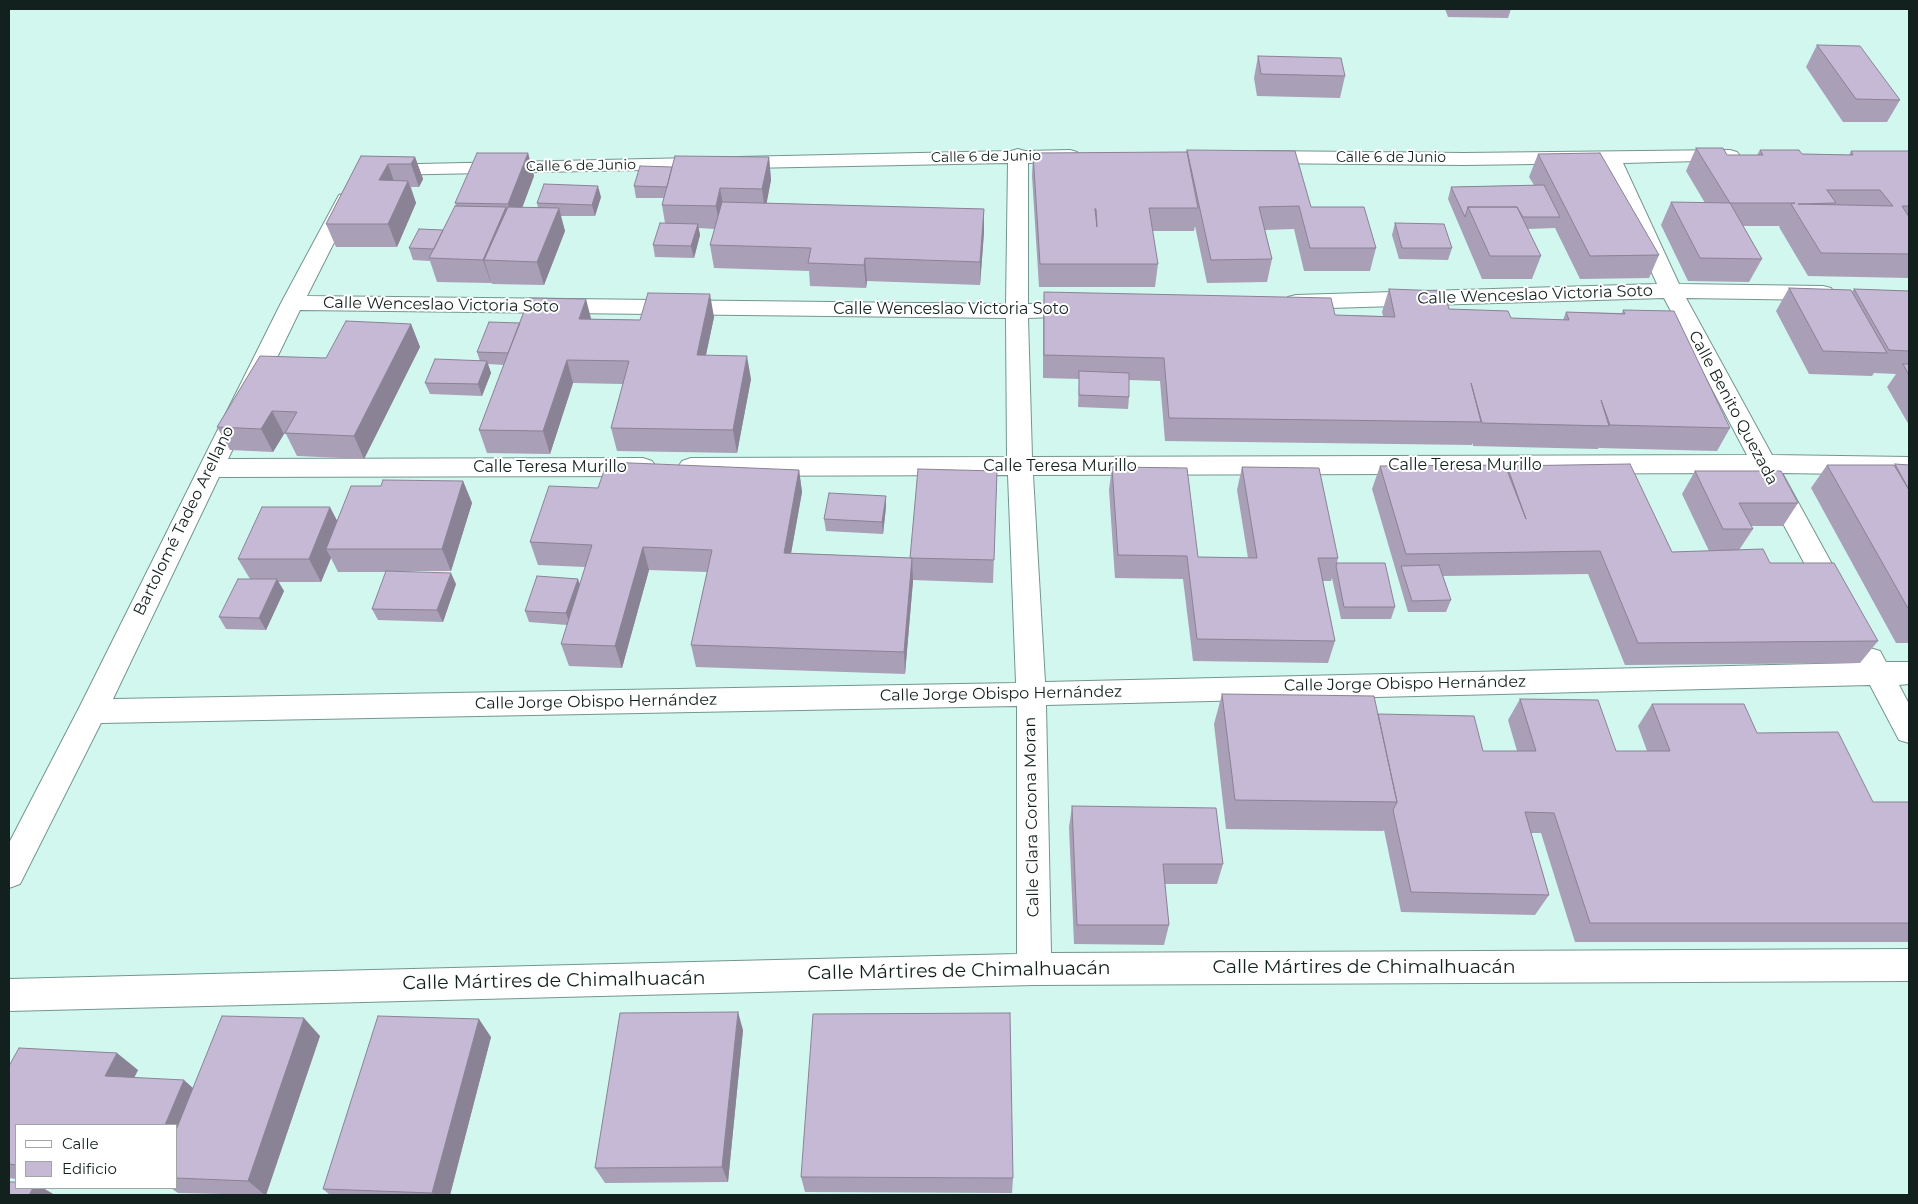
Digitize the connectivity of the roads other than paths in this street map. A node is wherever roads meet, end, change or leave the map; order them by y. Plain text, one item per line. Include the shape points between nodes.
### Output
1 (1018, 155) junction
2 (1088, 156) edge
3 (1750, 156) edge
4 (1236, 157) edge
5 (1611, 158) junction
6 (362, 169) joint
7 (1671, 291) junction
8 (1840, 294) edge
9 (292, 303) junction
10 (1274, 303) edge
11 (1106, 308) edge
12 (1017, 311) junction
13 (1762, 464) junction
14 (1020, 466) junction
15 (1909, 466) edge
16 (210, 468) junction
17 (1844, 612) edge
18 (1858, 638) edge
19 (1877, 672) junction
20 (1909, 673) edge
21 (1031, 694) junction
22 (92, 711) junction
23 (1909, 731) edge
24 (9, 874) edge
25 (1909, 965) edge
26 (1034, 968) junction
27 (9, 995) edge

1 - 2 street, Calle 6 de Junio
1 - 6 street, Calle 6 de Junio
1 - 12 street, Calle Clara Corona Moran
3 - 5 street, Calle 6 de Junio
4 - 5 street, Calle 6 de Junio
5 - 7 street, Calle Benito Quezada
6 - 9 street, Bartolomé Tadeo Arellano
7 - 8 street, Calle Wenceslao Victoria Soto
7 - 10 street, Calle Wenceslao Victoria Soto
7 - 13 street, Calle Benito Quezada
9 - 12 street, Calle Wenceslao Victoria Soto
9 - 16 street, Bartolomé Tadeo Arellano
11 - 12 street, Calle Wenceslao Victoria Soto
12 - 14 street, Calle Clara Corona Moran
13 - 14 street, Calle Teresa Murillo
13 - 15 street, Calle Teresa Murillo
13 - 17 street, Calle Benito Quezada
14 - 16 street, Calle Teresa Murillo
14 - 21 street, Calle Clara Corona Moran
16 - 22 street, Bartolomé Tadeo Arellano
18 - 19 street
19 - 20 street, Calle Jorge Obispo Hernández
19 - 21 street, Calle Jorge Obispo Hernández
19 - 23 street
21 - 22 street, Calle Jorge Obispo Hernández
21 - 26 street, Calle Clara Corona Moran
22 - 24 street, Bartolomé Tadeo Arellano
25 - 26 street, Calle Mártires de Chimalhuacán
26 - 27 street, Calle Mártires de Chimalhuacán

